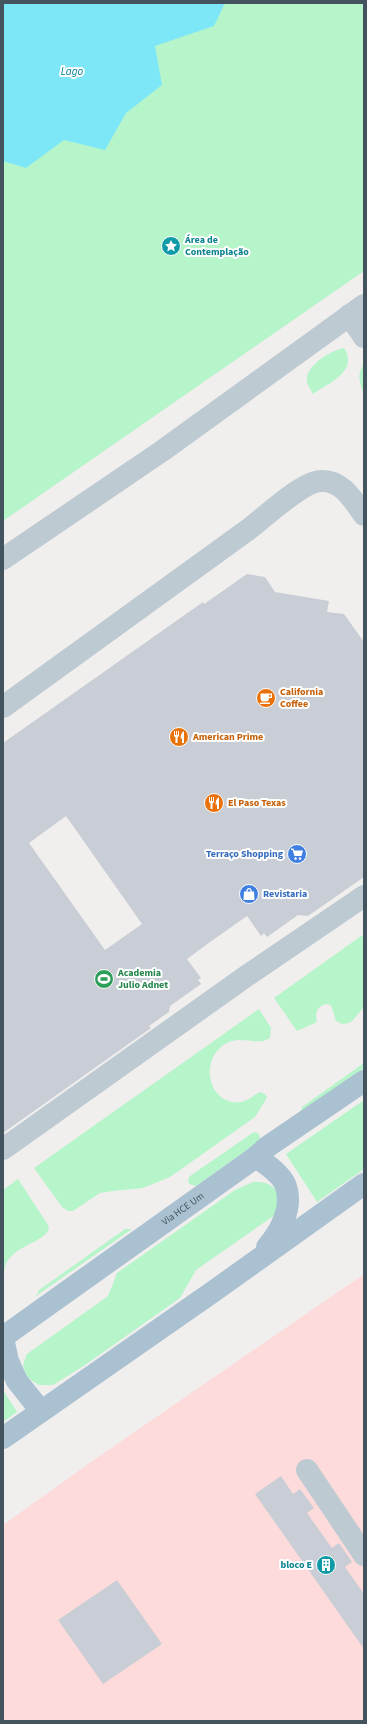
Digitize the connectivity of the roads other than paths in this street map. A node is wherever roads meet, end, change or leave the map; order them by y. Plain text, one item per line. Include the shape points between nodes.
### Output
1 (357, 310) edge
2 (364, 337) edge
3 (364, 515) edge
4 (3, 559) edge
5 (3, 707) edge
6 (364, 896) edge
7 (364, 1081) edge
8 (3, 1149) edge
9 (256, 1158) junction
10 (364, 1184) edge
11 (255, 1262) junction
12 (3, 1338) edge
13 (41, 1411) junction
14 (3, 1438) edge
15 (307, 1470) dead end
16 (364, 1555) edge

1 - 2 street
1 - 4 street via 162,451
3 - 5 street via 349,494 337,484 321,481 307,485
6 - 8 street
7 - 9 main road, Via HCE Um via 267,1147
9 - 11 main road via 269,1166 285,1183 289,1200 284,1220 273,1240
9 - 12 main road, Via HCE Um
10 - 11 main road
11 - 13 main road
12 - 13 main road via 8,1361 18,1381
13 - 14 main road
15 - 16 street

